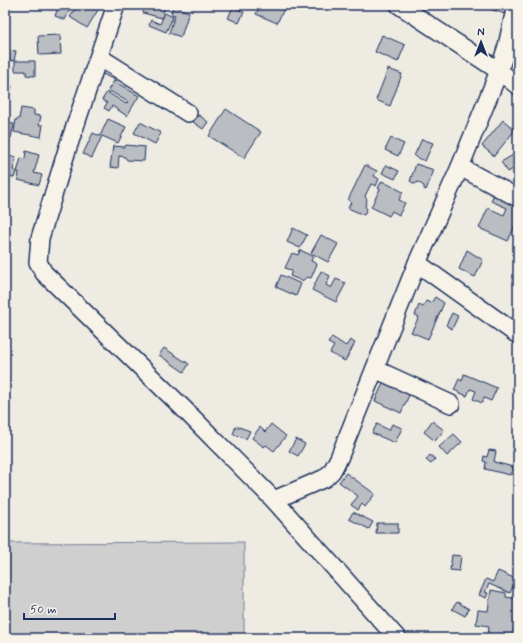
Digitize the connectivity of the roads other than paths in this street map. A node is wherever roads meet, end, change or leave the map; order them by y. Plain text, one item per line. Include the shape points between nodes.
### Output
1 (116, 5) edge
2 (400, 5) edge
3 (516, 5) edge
4 (98, 57) junction
5 (499, 71) junction
6 (518, 86) edge
7 (188, 113) dead end
8 (460, 167) junction
9 (518, 198) edge
10 (417, 263) junction
11 (518, 335) edge
12 (375, 369) junction
13 (451, 404) dead end
14 (274, 500) junction
15 (397, 638) edge

1 - 4 street
2 - 5 street
3 - 5 street
4 - 7 street
4 - 14 street via 40,238 38,262 44,274 178,402
5 - 6 street
5 - 8 street
8 - 9 street
8 - 10 street
10 - 11 street
10 - 12 street
12 - 13 street
12 - 14 street via 332,471 325,478
14 - 15 street

